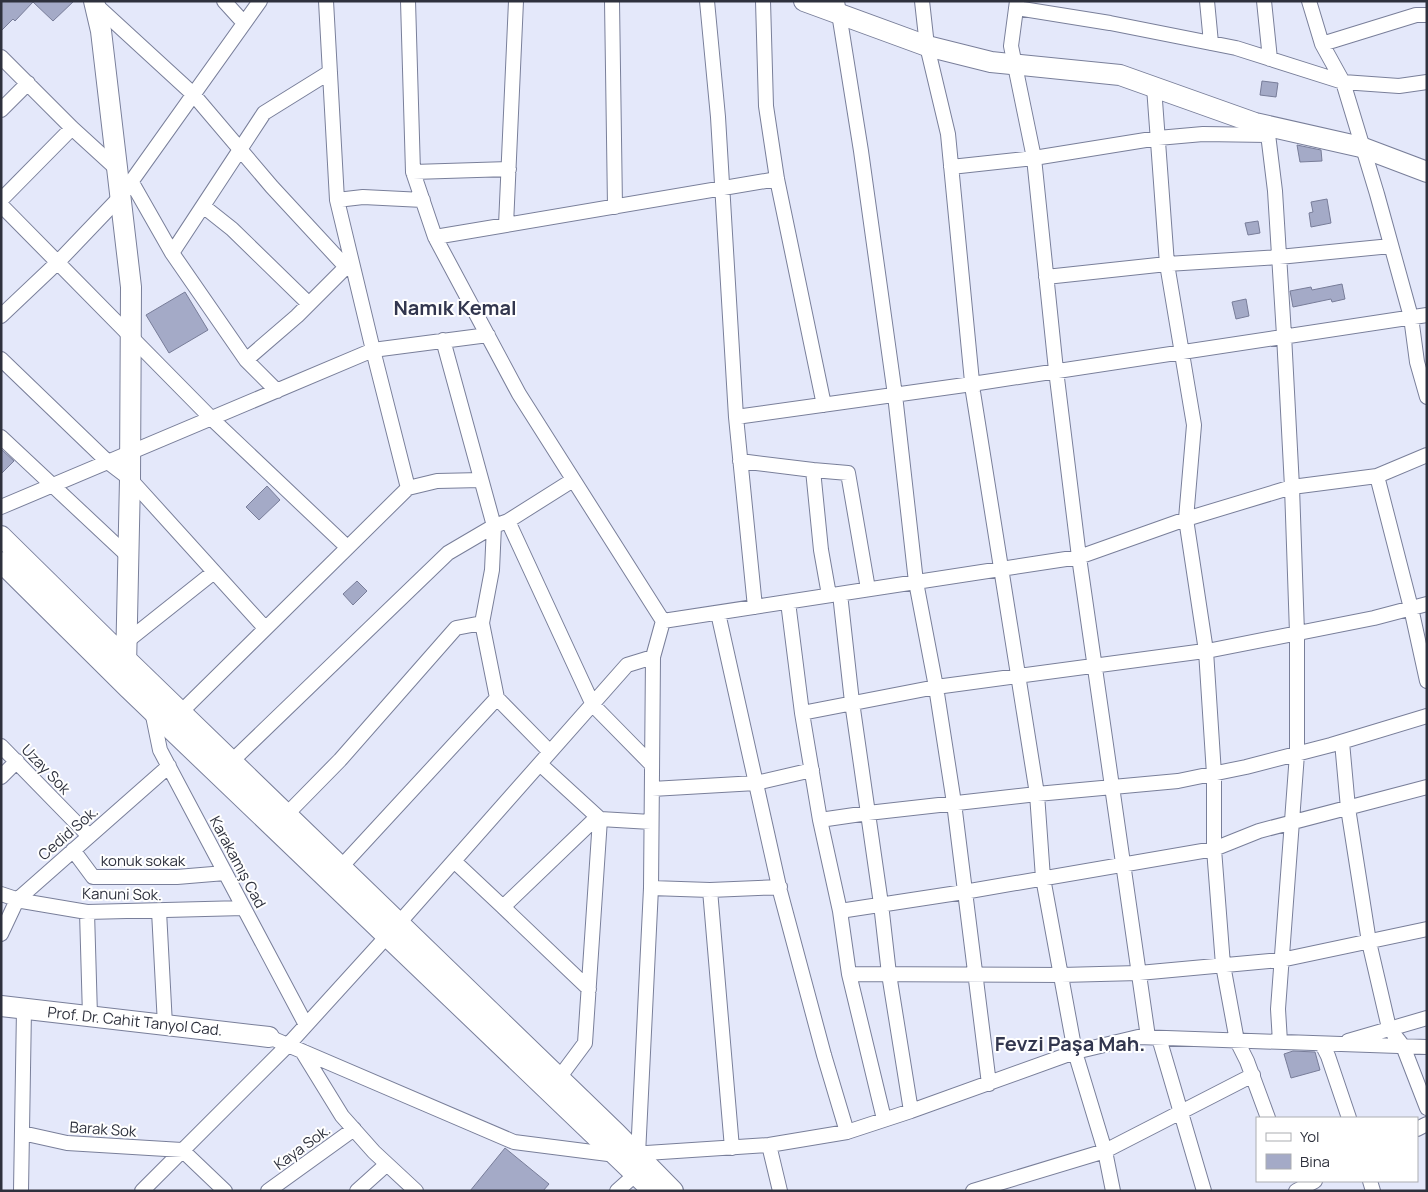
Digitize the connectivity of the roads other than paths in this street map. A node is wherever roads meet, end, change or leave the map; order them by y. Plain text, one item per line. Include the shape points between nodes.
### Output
1 (224, 1) edge
2 (260, 1) edge
3 (326, 1) edge
4 (408, 1) edge
5 (516, 1) edge
6 (612, 1) edge
7 (707, 1) edge
8 (763, 1) edge
9 (804, 1) edge
10 (922, 1) edge
11 (1207, 1) edge
12 (1264, 1) edge
13 (1309, 1) edge
14 (94, 2) edge
15 (1017, 5) edge
16 (838, 8) edge
17 (1427, 14) edge
18 (244, 23) junction
19 (1211, 43) junction
20 (1322, 44) junction
21 (927, 46) junction
22 (1, 57) edge
23 (1270, 59) junction
24 (1015, 64) junction
25 (330, 72) junction
26 (1343, 82) junction
27 (1427, 82) edge
28 (28, 83) junction
29 (1154, 87) junction
30 (194, 94) junction
31 (1, 110) edge
32 (72, 128) junction
33 (1268, 130) junction
34 (1158, 138) junction
35 (1361, 147) junction
36 (241, 149) junction
37 (1034, 158) junction
38 (951, 167) junction
39 (509, 169) junction
40 (413, 172) junction
41 (1427, 172) edge
42 (777, 179) junction
43 (123, 182) junction
44 (722, 189) junction
45 (1, 200) edge
46 (337, 200) junction
47 (423, 200) junction
48 (1, 205) edge
49 (203, 206) junction
50 (615, 207) junction
51 (506, 225) junction
52 (435, 237) junction
53 (1391, 246) junction
54 (172, 253) junction
55 (1279, 257) junction
56 (58, 262) junction
57 (349, 264) junction
58 (1167, 264) junction
59 (1046, 277) junction
60 (308, 304) junction
61 (1427, 314) edge
62 (1, 316) edge
63 (1411, 316) junction
64 (130, 335) junction
65 (488, 335) junction
66 (1284, 335) junction
67 (443, 340) junction
68 (373, 350) junction
69 (1182, 351) junction
70 (1, 359) edge
71 (246, 360) junction
72 (1056, 370) junction
73 (972, 384) junction
74 (277, 391) junction
75 (895, 395) junction
76 (1427, 397) edge
77 (824, 405) junction
78 (736, 417) junction
79 (212, 419) junction
80 (1, 437) edge
81 (130, 454) junction
82 (1427, 455) edge
83 (740, 461) junction
84 (108, 463) junction
85 (813, 470) junction
86 (1378, 476) junction
87 (130, 479) junction
88 (481, 480) junction
89 (574, 480) junction
90 (52, 486) junction
91 (1292, 487) junction
92 (408, 488) junction
93 (1, 507) edge
94 (1186, 518) junction
95 (508, 521) junction
96 (494, 526) junction
97 (1, 536) edge
98 (347, 547) junction
99 (128, 556) junction
100 (1079, 557) junction
101 (1, 562) edge
102 (1000, 569) junction
103 (214, 572) junction
104 (916, 582) junction
105 (868, 589) junction
106 (834, 595) junction
107 (788, 602) junction
108 (1427, 604) edge
109 (755, 607) junction
110 (1411, 608) junction
111 (718, 612) junction
112 (663, 621) junction
113 (482, 624) junction
114 (266, 628) junction
115 (1297, 633) junction
116 (126, 650) junction
117 (1206, 651) junction
118 (653, 657) junction
119 (1094, 666) junction
120 (1019, 676) junction
121 (1427, 681) edge
122 (936, 687) junction
123 (128, 688) junction
124 (497, 698) junction
125 (852, 702) junction
126 (593, 705) junction
127 (152, 711) junction
128 (181, 712) junction
129 (802, 712) junction
130 (1427, 716) edge
131 (1342, 742) junction
132 (1, 746) edge
133 (550, 752) junction
134 (1297, 754) junction
135 (17, 761) junction
136 (232, 761) junction
137 (540, 764) junction
138 (652, 765) junction
139 (169, 766) junction
140 (812, 770) junction
141 (1214, 774) junction
142 (1, 777) edge
143 (756, 783) junction
144 (1113, 787) junction
145 (1427, 787) edge
146 (652, 789) junction
147 (1036, 794) junction
148 (954, 804) junction
149 (1348, 808) junction
150 (868, 813) junction
151 (286, 814) junction
152 (598, 818) junction
153 (820, 820) junction
154 (651, 822) junction
155 (1292, 822) junction
156 (89, 836) junction
157 (1214, 849) junction
158 (73, 850) junction
159 (454, 862) junction
160 (1122, 865) junction
161 (341, 867) junction
162 (225, 873) junction
163 (1043, 878) junction
164 (780, 887) junction
165 (651, 888) junction
166 (710, 890) junction
167 (964, 892) junction
168 (1, 894) edge
169 (17, 900) junction
170 (880, 904) junction
171 (503, 907) junction
172 (244, 908) junction
173 (840, 910) junction
174 (159, 911) junction
175 (87, 912) junction
176 (1427, 929) edge
177 (393, 930) junction
178 (1, 934) edge
179 (1369, 942) junction
180 (1281, 960) junction
181 (1223, 965) junction
182 (1139, 973) junction
183 (849, 974) junction
184 (889, 974) junction
185 (974, 975) junction
186 (1061, 975) junction
187 (588, 989) junction
188 (1, 1006) edge
189 (24, 1009) junction
190 (90, 1016) junction
191 (1427, 1018) edge
192 (165, 1025) junction
193 (306, 1025) junction
194 (1389, 1028) junction
195 (269, 1037) joint
196 (1154, 1038) junction
197 (1237, 1041) junction
198 (1280, 1042) junction
199 (1322, 1044) junction
200 (1338, 1044) junction
201 (288, 1045) junction
202 (1402, 1046) junction
203 (1427, 1047) edge
204 (302, 1051) junction
205 (1075, 1052) junction
206 (1253, 1075) junction
207 (560, 1078) junction
208 (989, 1084) junction
209 (1427, 1108) edge
210 (911, 1111) junction
211 (1180, 1112) junction
212 (1268, 1117) edge
213 (1349, 1117) edge
214 (884, 1119) junction
215 (354, 1129) junction
216 (847, 1132) junction
217 (22, 1134) junction
218 (769, 1145) junction
219 (732, 1148) junction
220 (182, 1150) junction
221 (1105, 1151) junction
222 (616, 1155) junction
223 (387, 1164) junction
224 (637, 1164) junction
225 (1313, 1182) edge
226 (21, 1191) edge
227 (142, 1191) edge
228 (225, 1191) edge
229 (268, 1191) edge
230 (357, 1191) edge
231 (416, 1191) edge
232 (617, 1191) edge
233 (653, 1191) edge
234 (673, 1191) edge
235 (780, 1191) edge
236 (973, 1191) edge
237 (1113, 1191) edge
238 (1204, 1191) edge
239 (1295, 1191) edge

1 - 18 street
2 - 18 street
3 - 25 street
4 - 40 street
5 - 39 street
6 - 50 street
7 - 44 street
8 - 42 street via 766,106
9 - 16 main road
10 - 21 street
11 - 19 street
12 - 23 street
13 - 20 street
14 - 30 street
14 - 43 main road
15 - 19 street
15 - 24 street via 1011,46
16 - 21 main road
16 - 75 street
17 - 20 street
18 - 30 street
19 - 23 street
20 - 26 street
21 - 24 main road via 991,62
21 - 38 street via 948,134
22 - 28 street
23 - 26 street
24 - 29 main road via 1120,75
24 - 37 street
25 - 36 street via 264,113
25 - 46 street
26 - 27 street via 1399,86
26 - 35 street
28 - 31 street
28 - 32 street
29 - 33 main road
29 - 34 street
30 - 36 street
30 - 43 street
32 - 43 street
32 - 45 street
33 - 34 street
33 - 35 main road
33 - 55 street
34 - 37 street
34 - 58 street
35 - 41 main road
35 - 53 street
36 - 49 street
36 - 57 street via 272,187
37 - 38 street
37 - 59 street
38 - 73 street
39 - 40 street
39 - 51 street
40 - 47 street
42 - 44 street
42 - 77 street
43 - 54 street
43 - 56 street
43 - 64 main road
44 - 50 street
44 - 78 street
46 - 47 street via 363,197
46 - 57 street
47 - 52 street
48 - 56 street
49 - 54 street
49 - 60 street via 232,229
50 - 51 street
51 - 52 street
52 - 65 street
53 - 55 street
53 - 63 street
54 - 71 street
55 - 58 street
55 - 66 street
56 - 62 street
56 - 64 street
57 - 60 street
57 - 68 street
58 - 59 street
58 - 69 street
59 - 72 street
60 - 71 street
61 - 63 street
63 - 66 street
63 - 76 street via 1417,362
64 - 79 street
64 - 81 main road
65 - 67 street
65 - 89 street via 520,394
66 - 69 street
66 - 91 street
67 - 68 street
67 - 88 street
68 - 74 street
68 - 92 street
69 - 72 street
69 - 94 street via 1194,425
70 - 84 street
71 - 74 street
72 - 73 street
72 - 100 street
73 - 75 street
73 - 102 street
74 - 79 street
75 - 77 street
75 - 104 street
77 - 78 street
78 - 83 street
79 - 81 street
79 - 98 street
80 - 90 street
81 - 84 street
81 - 87 main road
82 - 86 street
83 - 85 street
83 - 109 street
84 - 87 street
84 - 90 street
85 - 105 street via 848,473
85 - 106 street via 821,550
86 - 91 street
86 - 110 street
87 - 99 main road
87 - 103 street
88 - 92 street via 437,481
88 - 96 street
89 - 95 street
89 - 112 street
90 - 93 street
90 - 99 street
91 - 94 street
91 - 115 street
92 - 98 street
94 - 100 street
94 - 117 street
95 - 96 street
95 - 126 street
96 - 113 street via 492,570
96 - 136 street via 448,553
97 - 116 main road
98 - 114 street
99 - 116 main road
100 - 102 street
100 - 119 street
101 - 123 main road
102 - 104 street
102 - 120 street
103 - 114 street
103 - 116 street
104 - 105 street
104 - 122 street
105 - 106 street
106 - 107 street
106 - 125 street
107 - 109 street
107 - 129 street
108 - 110 street
109 - 111 street
110 - 115 street
110 - 121 street
111 - 112 street
111 - 143 street
112 - 118 street
113 - 124 street
113 - 151 street via 456,628 340,760
114 - 128 street
115 - 117 street
115 - 134 street
116 - 123 main road
116 - 128 main road
117 - 119 street
117 - 141 street
118 - 126 street via 627,665
118 - 138 street
119 - 120 street
119 - 144 street
120 - 122 street
120 - 147 street
122 - 125 street
122 - 148 street
123 - 127 main road
124 - 133 street
124 - 161 street
125 - 129 street
125 - 150 street
126 - 133 street
126 - 138 street
127 - 139 street, Karakamış Cad via 160,750
127 - 177 main road
128 - 136 main road
129 - 140 street
130 - 131 street
131 - 134 street
131 - 149 street
132 - 135 street, Uzay Sok
133 - 137 street
134 - 141 street
134 - 155 street
135 - 142 street
135 - 156 street, Uzay Sok
136 - 151 main road
137 - 152 street
137 - 159 street
138 - 146 street
139 - 156 street, Cedid Sok.
139 - 162 street, Karakamış Cad
140 - 143 street
140 - 153 street
141 - 144 street via 1178,782
141 - 157 street
143 - 146 street
143 - 164 street
144 - 147 street
144 - 160 street
145 - 149 street
146 - 154 street
147 - 148 street
147 - 163 street
148 - 150 street
148 - 167 street
149 - 155 street
149 - 179 street
150 - 153 street
150 - 170 street
151 - 161 main road
152 - 154 street
152 - 171 street
152 - 187 street
153 - 173 street
154 - 165 street
155 - 157 street
155 - 180 street
156 - 158 street, Cedid Sok.
157 - 160 street
157 - 181 street
158 - 162 street, konuk sokak via 94,876 177,877
158 - 169 street, Cedid Sok.
159 - 171 street
159 - 177 street
160 - 163 street
160 - 182 street
161 - 177 main road
162 - 172 street, Karakamış Cad
163 - 167 street
163 - 186 street
164 - 166 street
164 - 216 street
165 - 166 street
165 - 224 street
166 - 219 street
167 - 170 street
167 - 185 street
168 - 169 street, Kanuni Sok.
169 - 175 street, Kanuni Sok.
169 - 178 street, Cedid Sok.
170 - 173 street
170 - 184 street
171 - 187 street
172 - 174 street, Kanuni Sok.
172 - 193 street, Karakamış Cad
173 - 183 street
174 - 175 street, Kanuni Sok.
174 - 192 street
175 - 190 street
176 - 179 street
177 - 193 street
177 - 207 main road
177 - 222 main road
179 - 180 street
179 - 194 street
180 - 181 street
180 - 198 street
181 - 182 street
181 - 197 street
182 - 186 street
182 - 196 street
183 - 184 street
183 - 214 street
184 - 185 street
184 - 210 street
185 - 186 street
185 - 208 street
186 - 205 street
187 - 207 street via 585,1042
188 - 189 main road, Prof. Dr. Cahit Tanyol Cad.
189 - 190 main road, Prof. Dr. Cahit Tanyol Cad.
189 - 217 street
190 - 192 main road, Prof. Dr. Cahit Tanyol Cad.
191 - 194 street
192 - 195 main road, Prof. Dr. Cahit Tanyol Cad.
193 - 201 street
194 - 200 street
194 - 202 street
195 - 201 street
196 - 197 street
196 - 205 street via 1138,1037
196 - 211 street
197 - 198 street
197 - 206 street
198 - 199 street
199 - 200 street
199 - 213 street
200 - 202 street
201 - 204 street
201 - 220 street
202 - 203 street
202 - 209 street
204 - 215 street via 342,1116
204 - 222 street via 514,1142
205 - 208 street
205 - 221 street
206 - 211 street
206 - 212 street
207 - 224 main road
208 - 210 street
210 - 214 street
211 - 221 street
211 - 238 street
214 - 216 street
215 - 223 street
215 - 229 street, Kaya Sok.
216 - 218 street
217 - 220 street, Barak Sok via 66,1143
217 - 226 street
218 - 219 street
218 - 235 street
219 - 224 street
220 - 227 street
220 - 228 street
221 - 236 street
221 - 237 street
222 - 224 main road
223 - 230 street
223 - 231 street
224 - 232 street
224 - 233 main road
224 - 234 main road
225 - 239 street

